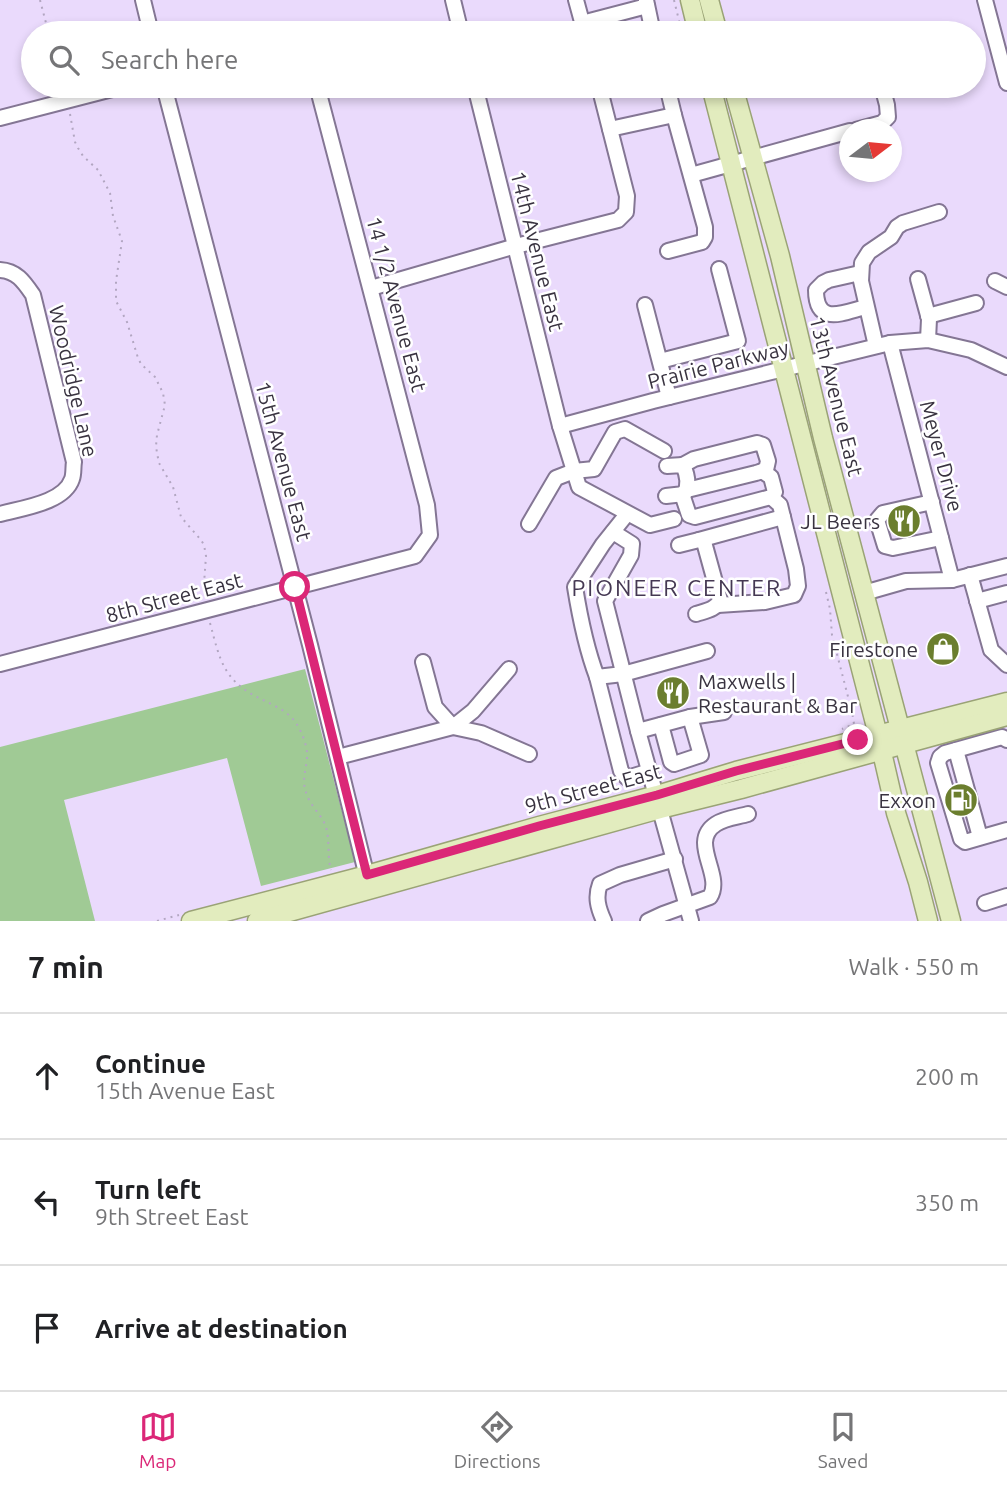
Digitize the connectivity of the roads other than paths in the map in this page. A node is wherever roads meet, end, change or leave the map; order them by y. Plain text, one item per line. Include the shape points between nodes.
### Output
1 (143, 0) edge
2 (453, 0) edge
3 (576, 0) edge
4 (690, 0) edge
5 (709, 0) edge
6 (985, 0) edge
7 (646, 3) edge
8 (148, 21) edge
9 (458, 21) edge
10 (582, 21) edge
11 (601, 21) edge
12 (650, 21) edge
13 (695, 21) edge
14 (715, 21) edge
15 (1007, 83) edge
16 (78, 98) edge
17 (167, 98) edge
18 (320, 98) edge
19 (478, 98) edge
20 (602, 98) edge
21 (670, 98) edge
22 (714, 98) edge
23 (736, 98) edge
24 (885, 98) edge
25 (674, 115) junction
26 (0, 118) edge
27 (886, 119) edge
28 (610, 129) junction
29 (839, 134) edge
30 (753, 157) junction
31 (731, 163) junction
32 (691, 175) junction
33 (939, 212) dead end
34 (516, 246) junction
35 (668, 251) dead end
36 (719, 269) dead end
37 (0, 270) edge
38 (860, 273) junction
39 (918, 279) dead end
40 (371, 288) junction
41 (976, 303) dead end
42 (645, 305) dead end
43 (866, 307) junction
44 (928, 316) junction
45 (928, 340) junction
46 (883, 345) junction
47 (660, 361) junction
48 (806, 364) junction
49 (1007, 367) edge
50 (784, 369) junction
51 (669, 397) junction
52 (560, 426) junction
53 (664, 451) dead end
54 (683, 465) junction
55 (667, 466) dead end
56 (574, 471) junction
57 (762, 471) junction
58 (684, 492) junction
59 (666, 496) dead end
60 (771, 497) junction
61 (932, 502) junction
62 (0, 514) edge
63 (627, 514) junction
64 (783, 517) junction
65 (674, 519) dead end
66 (529, 524) dead end
67 (612, 532) junction
68 (430, 535) joint
69 (941, 538) junction
70 (699, 540) junction
71 (679, 545) dead end
72 (1007, 565) edge
73 (970, 575) junction
74 (952, 580) junction
75 (295, 587) junction
76 (864, 593) junction
77 (1007, 593) edge
78 (977, 601) junction
79 (718, 605) junction
80 (696, 614) dead end
81 (707, 651) dead end
82 (423, 662) dead end
83 (0, 664) edge
84 (1007, 665) edge
85 (509, 669) dead end
86 (623, 674) junction
87 (597, 677) junction
88 (1007, 702) edge
89 (724, 712) dead end
90 (1007, 716) edge
91 (690, 718) junction
92 (661, 725) junction
93 (453, 727) junction
94 (638, 731) junction
95 (901, 737) junction
96 (1007, 740) edge
97 (880, 743) junction
98 (529, 754) dead end
99 (338, 757) junction
100 (650, 771) junction
101 (959, 799) junction
102 (659, 802) junction
103 (748, 814) dead end
104 (1007, 830) edge
105 (980, 837) junction
106 (675, 859) junction
107 (368, 882) junction
108 (1007, 897) edge
109 (985, 903) dead end
110 (687, 906) junction
111 (191, 921) edge
112 (257, 921) edge
113 (604, 921) edge
114 (648, 921) edge
115 (691, 921) edge
116 (928, 921) edge
117 (951, 921) edge

1 - 8 street
2 - 9 street
3 - 10 street
4 - 13 main road
5 - 14 main road
6 - 15 street
7 - 11 street
7 - 12 street
16 - 26 street
17 - 75 street, 15th Avenue East
18 - 40 street, 14 1/2 Avenue East
19 - 34 street, 14th Avenue East
20 - 28 street
21 - 25 street
22 - 31 main road
23 - 30 main road, 13th Avenue East
24 - 27 street
25 - 28 street
25 - 32 street
28 - 34 street via 627,196 626,212 618,220
29 - 30 street
30 - 31 street
30 - 48 main road, 13th Avenue East
31 - 32 street
31 - 50 main road
32 - 35 street via 705,237 702,242
33 - 38 street via 897,227 869,252
34 - 40 street
34 - 52 street, 14th Avenue East
36 - 47 street via 738,341
37 - 62 street, Woodridge Lane via 21,277 33,295 74,462 72,481 61,494
38 - 43 street, Meyer Drive
38 - 43 street via 823,283 816,297 823,313 828,314
39 - 44 street
40 - 68 street, 14 1/2 Avenue East via 427,505
41 - 44 street
42 - 47 street
43 - 46 street, Meyer Drive
44 - 45 street
45 - 46 street, Prairie Parkway
45 - 49 street, Prairie Parkway via 971,350
46 - 48 street, Prairie Parkway
46 - 61 street, Meyer Drive
47 - 51 street
48 - 50 street, Prairie Parkway
48 - 76 main road, 13th Avenue East
50 - 51 street, Prairie Parkway
50 - 97 main road
51 - 52 street, Prairie Parkway
52 - 56 street, 14th Avenue East
53 - 56 street via 625,429 615,432 594,469
54 - 55 street
54 - 57 street via 757,443 763,445 768,461
54 - 58 street
56 - 63 street via 579,486
56 - 66 street via 556,478
57 - 58 street
57 - 60 street via 771,477 775,492
58 - 59 street
58 - 60 street via 689,515 695,517
60 - 64 street via 780,505
61 - 69 street, Meyer Drive
61 - 69 street via 883,513 877,520 885,545 893,548
63 - 65 street via 650,525
63 - 67 street
64 - 70 street
64 - 79 street via 796,569 794,595
67 - 86 street via 632,544 631,555 605,601
67 - 87 street via 575,587
68 - 75 street, 8th Street East via 415,556
69 - 74 street, Meyer Drive
70 - 71 street
70 - 79 street via 706,547
72 - 73 street
73 - 74 street
73 - 78 street
74 - 76 street via 906,581
75 - 83 street, 8th Street East
75 - 99 street, 15th Avenue East
76 - 95 main road, 13th Avenue East
77 - 78 street
78 - 84 street via 992,650
79 - 80 street
81 - 86 street
82 - 93 street via 435,707
85 - 93 street
86 - 87 street
86 - 94 street
87 - 100 street via 621,771 627,778
88 - 95 main road, 9th Street East
89 - 91 street
90 - 95 main road, 9th Street East
91 - 92 street
91 - 92 street via 701,755 674,764
92 - 94 street
93 - 98 street via 481,733
93 - 99 street
94 - 100 street
95 - 97 main road, 9th Street East
95 - 117 main road, 13th Avenue East
96 - 101 street via 1002,737 940,757 938,762
97 - 102 main road, 9th Street East via 736,771
97 - 116 main road via 895,813
99 - 107 street, 15th Avenue East
100 - 102 street
101 - 105 street
101 - 105 street via 959,836 965,842
102 - 106 street
102 - 107 main road, 9th Street East
103 - 110 street via 719,822 706,836 713,893
104 - 105 street
106 - 110 street
106 - 113 street via 600,884 596,893
107 - 111 main road, 9th Street East
107 - 112 main road, 9th Street East
108 - 109 street
110 - 114 street
110 - 115 street

